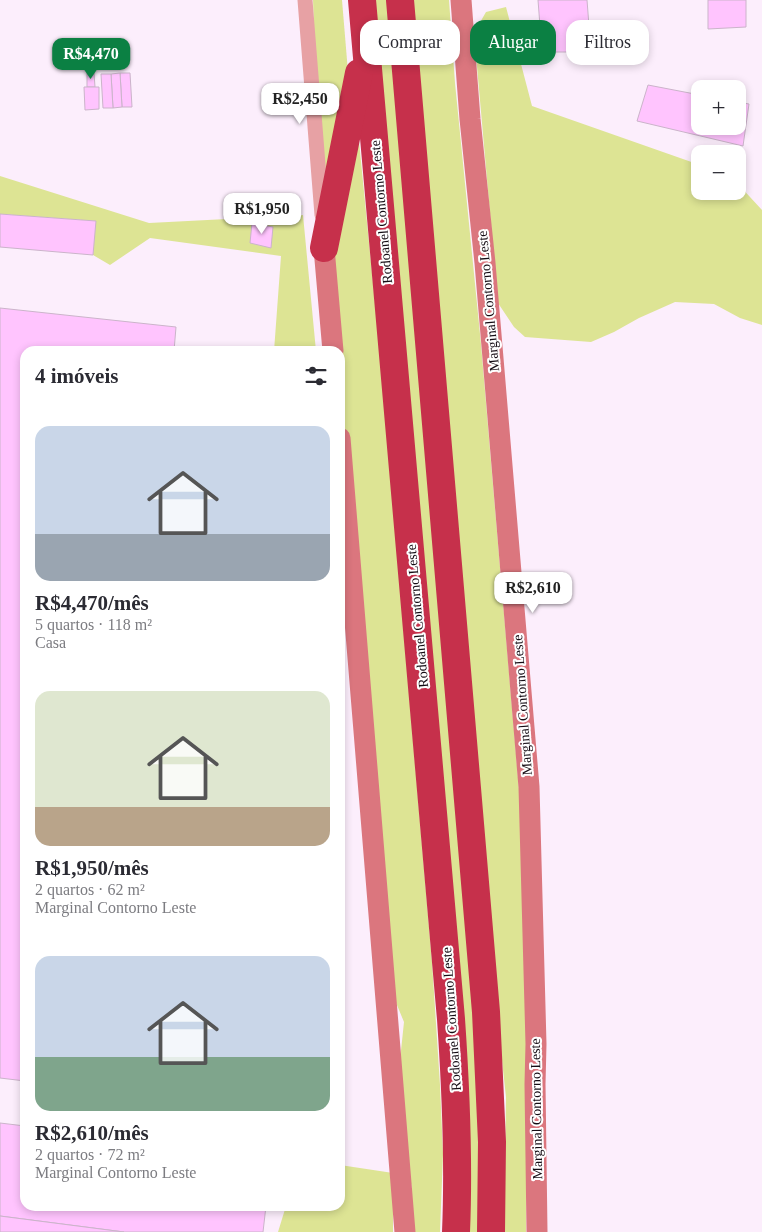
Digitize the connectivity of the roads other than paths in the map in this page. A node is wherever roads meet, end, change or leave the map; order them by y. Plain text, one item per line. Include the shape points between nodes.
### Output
1 (305, 0) edge
2 (362, 0) edge
3 (400, 0) edge
4 (461, 0) edge
5 (364, 20) edge
6 (361, 65) edge
7 (368, 65) edge
8 (324, 248) junction
9 (333, 346) edge
10 (345, 499) edge
11 (405, 1232) edge
12 (456, 1232) edge
13 (491, 1232) edge
14 (537, 1232) edge

1 - 8 street
2 - 5 highway, Rodoanel Contorno Leste
3 - 13 highway via 486,1012 492,1142
4 - 14 main road, Marginal Contorno Leste via 528,787 536,1044
6 - 8 highway
7 - 12 highway, Rodoanel Contorno Leste via 451,1019 457,1104
8 - 9 main road
10 - 11 main road

